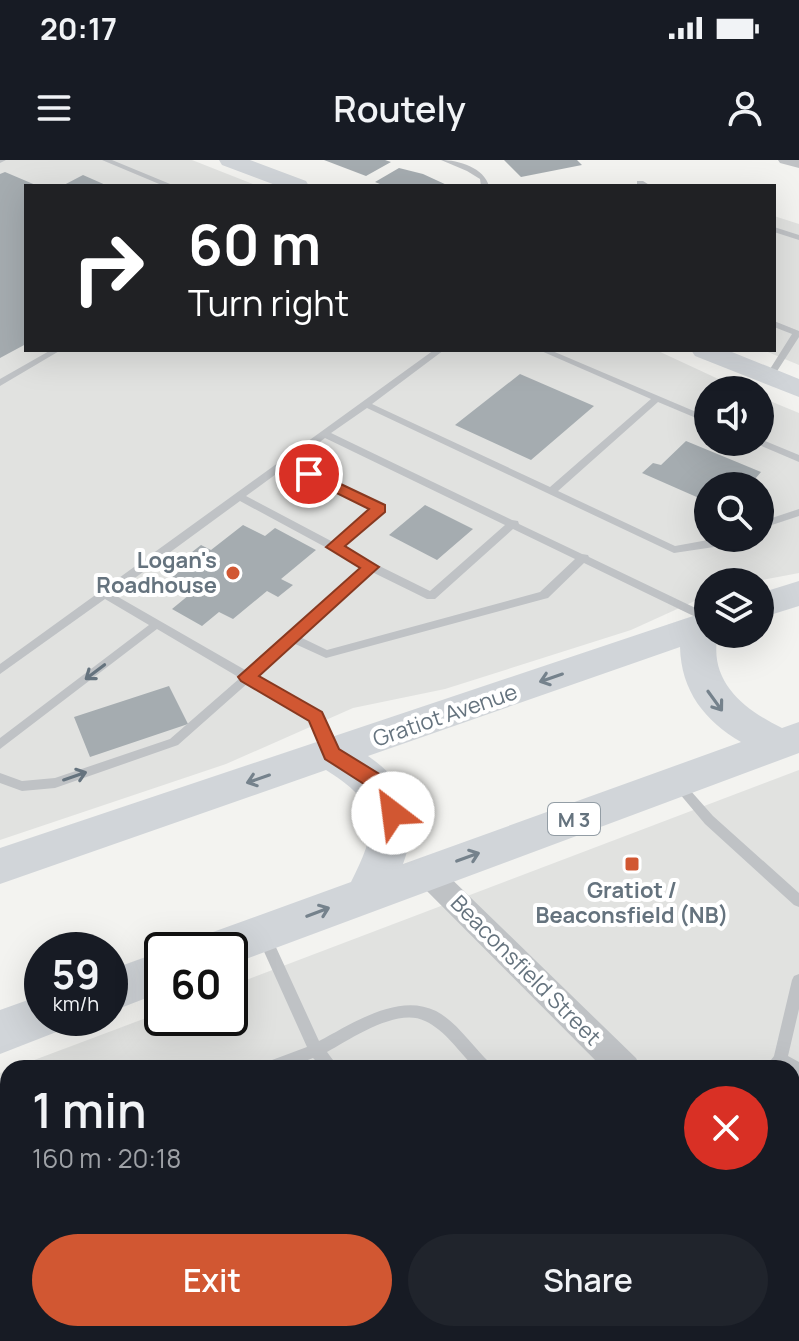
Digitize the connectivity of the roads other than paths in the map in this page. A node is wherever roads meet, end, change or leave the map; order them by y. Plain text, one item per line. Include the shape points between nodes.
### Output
1 (106, 160) edge
2 (230, 160) edge
3 (445, 160) edge
4 (786, 160) edge
5 (799, 163) edge
6 (166, 184) edge
7 (293, 184) edge
8 (484, 184) edge
9 (776, 230) edge
10 (799, 238) edge
11 (776, 325) edge
12 (798, 333) edge
13 (54, 352) edge
14 (437, 352) edge
15 (548, 352) edge
16 (709, 352) edge
17 (767, 376) edge
18 (770, 376) edge
19 (774, 379) edge
20 (0, 383) edge
21 (799, 389) edge
22 (657, 398) junction
23 (366, 404) junction
24 (694, 414) edge
25 (325, 434) junction
26 (774, 448) edge
27 (799, 459) edge
28 (286, 462) junction
29 (551, 492) junction
30 (239, 496) junction
31 (799, 512) edge
32 (774, 521) edge
33 (514, 523) junction
34 (334, 547) junction
35 (694, 547) edge
36 (584, 557) junction
37 (371, 567) junction
38 (799, 593) edge
39 (105, 594) junction
40 (774, 601) edge
41 (694, 618) edge
42 (157, 624) junction
43 (694, 628) edge
44 (292, 638) junction
45 (698, 648) edge
46 (0, 670) edge
47 (247, 677) junction
48 (789, 741) edge
49 (0, 744) edge
50 (332, 754) junction
51 (0, 778) edge
52 (677, 782) junction
53 (0, 866) edge
54 (426, 872) junction
55 (368, 893) junction
56 (799, 901) edge
57 (263, 933) junction
58 (248, 939) edge
59 (799, 980) edge
60 (24, 1023) edge
61 (0, 1032) edge
62 (316, 1050) junction
63 (290, 1060) edge
64 (325, 1060) edge
65 (477, 1060) edge
66 (617, 1060) edge
67 (777, 1060) edge

1 - 6 lane
2 - 7 main road
3 - 8 lane via 470,169
4 - 5 street
9 - 10 lane
11 - 12 lane
12 - 18 lane
13 - 20 lane
14 - 23 lane
15 - 22 lane
16 - 17 main road
19 - 21 main road
22 - 24 lane
22 - 29 lane
23 - 25 lane
23 - 29 lane
25 - 28 lane
25 - 33 lane
26 - 27 lane
28 - 30 lane
28 - 34 lane via 380,508
29 - 35 lane via 674,550
30 - 34 lane
30 - 39 lane
31 - 32 lane
33 - 36 lane
33 - 37 lane via 431,596
34 - 37 lane
36 - 41 lane
36 - 44 lane via 544,595 530,599 326,654
37 - 44 lane
38 - 40 main road
39 - 42 lane
39 - 46 lane
42 - 47 lane
42 -> 49 lane
43 -> 50 main road, Gratiot Avenue
44 - 47 lane
45 -> 48 main road via 700,675 725,714 746,729
47 - 50 lane via 316,717
51 -> 47 lane via 22,786 55,783 174,742
48 - 52 main road, M 3
50 -> 53 main road, Gratiot Avenue
50 - 55 main road via 374,780 393,813 386,858
54 -> 52 main road, M 3
52 - 56 lane via 709,820
54 - 55 main road, M 3
54 - 66 street, Beaconsfield Street
57 -> 55 main road, M 3
57 - 58 main road, M 3
57 - 62 lane
59 - 67 lane
60 - 61 main road
62 - 63 lane
62 - 64 lane
62 - 65 lane via 393,1012 413,1011 431,1016

